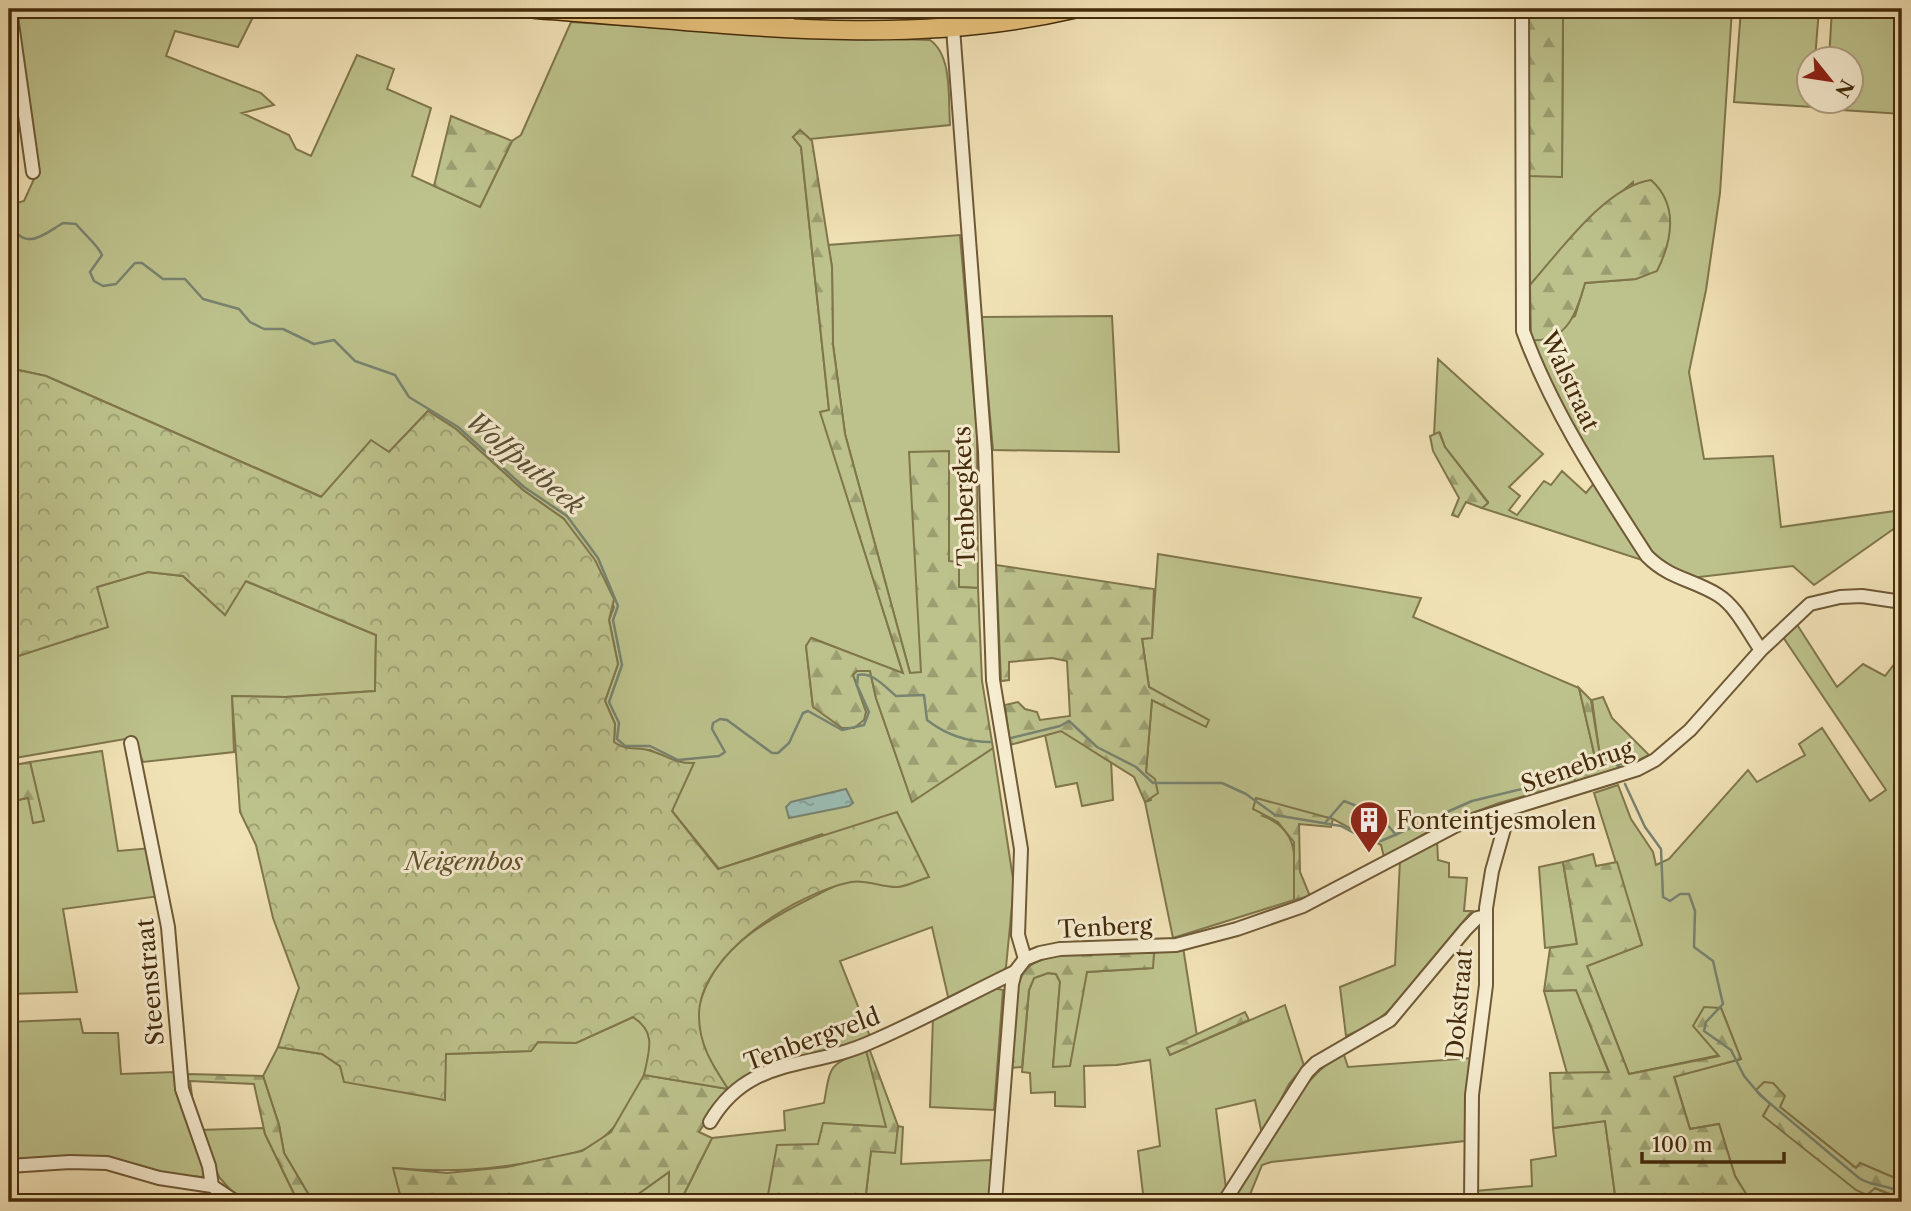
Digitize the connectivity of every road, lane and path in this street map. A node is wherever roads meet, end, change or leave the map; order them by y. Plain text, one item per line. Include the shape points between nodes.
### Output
1 (10, 9) edge
2 (536, 9) edge
3 (1073, 9) edge
4 (1522, 9) edge
5 (788, 18) edge
6 (953, 28) junction
7 (33, 172) dead end
8 (1902, 602) edge
9 (1761, 650) junction
10 (131, 743) dead end
11 (1509, 811) junction
12 (1303, 906) joint
13 (1486, 916) junction
14 (1025, 959) junction
15 (1015, 972) junction
16 (710, 1122) dead end
17 (9, 1166) edge
18 (212, 1186) junction
19 (236, 1202) edge
20 (995, 1202) edge
21 (1224, 1202) edge
22 (1471, 1202) edge

1 - 7 street
2 - 5 main road
3 - 6 main road
4 - 9 street, Walstraat via 1523,331 1566,428 1647,556 1662,571 1729,603
5 - 6 main road via 877,30
6 - 14 street, Tenbergkets via 985,451 993,680 1021,849 1018,935
8 - 9 street, Stenebrug via 1862,596 1825,599 1797,614
9 - 11 street, Stenebrug via 1690,730 1655,760
10 - 18 street, Steenstraat via 170,940 180,1079
11 - 12 street, Stenebrug via 1457,825
11 - 13 street, Dokstraat via 1492,871
12 - 14 street, Tenberg via 1176,945 1060,948
13 - 21 street via 1466,929 1390,1020 1307,1072
13 - 22 street, Dokstraat via 1486,985 1472,1095
14 - 15 street
15 - 16 street, Tenbergveld via 848,1052 769,1071 731,1092
15 - 20 street
17 - 18 street via 107,1163 159,1178
18 - 19 street

